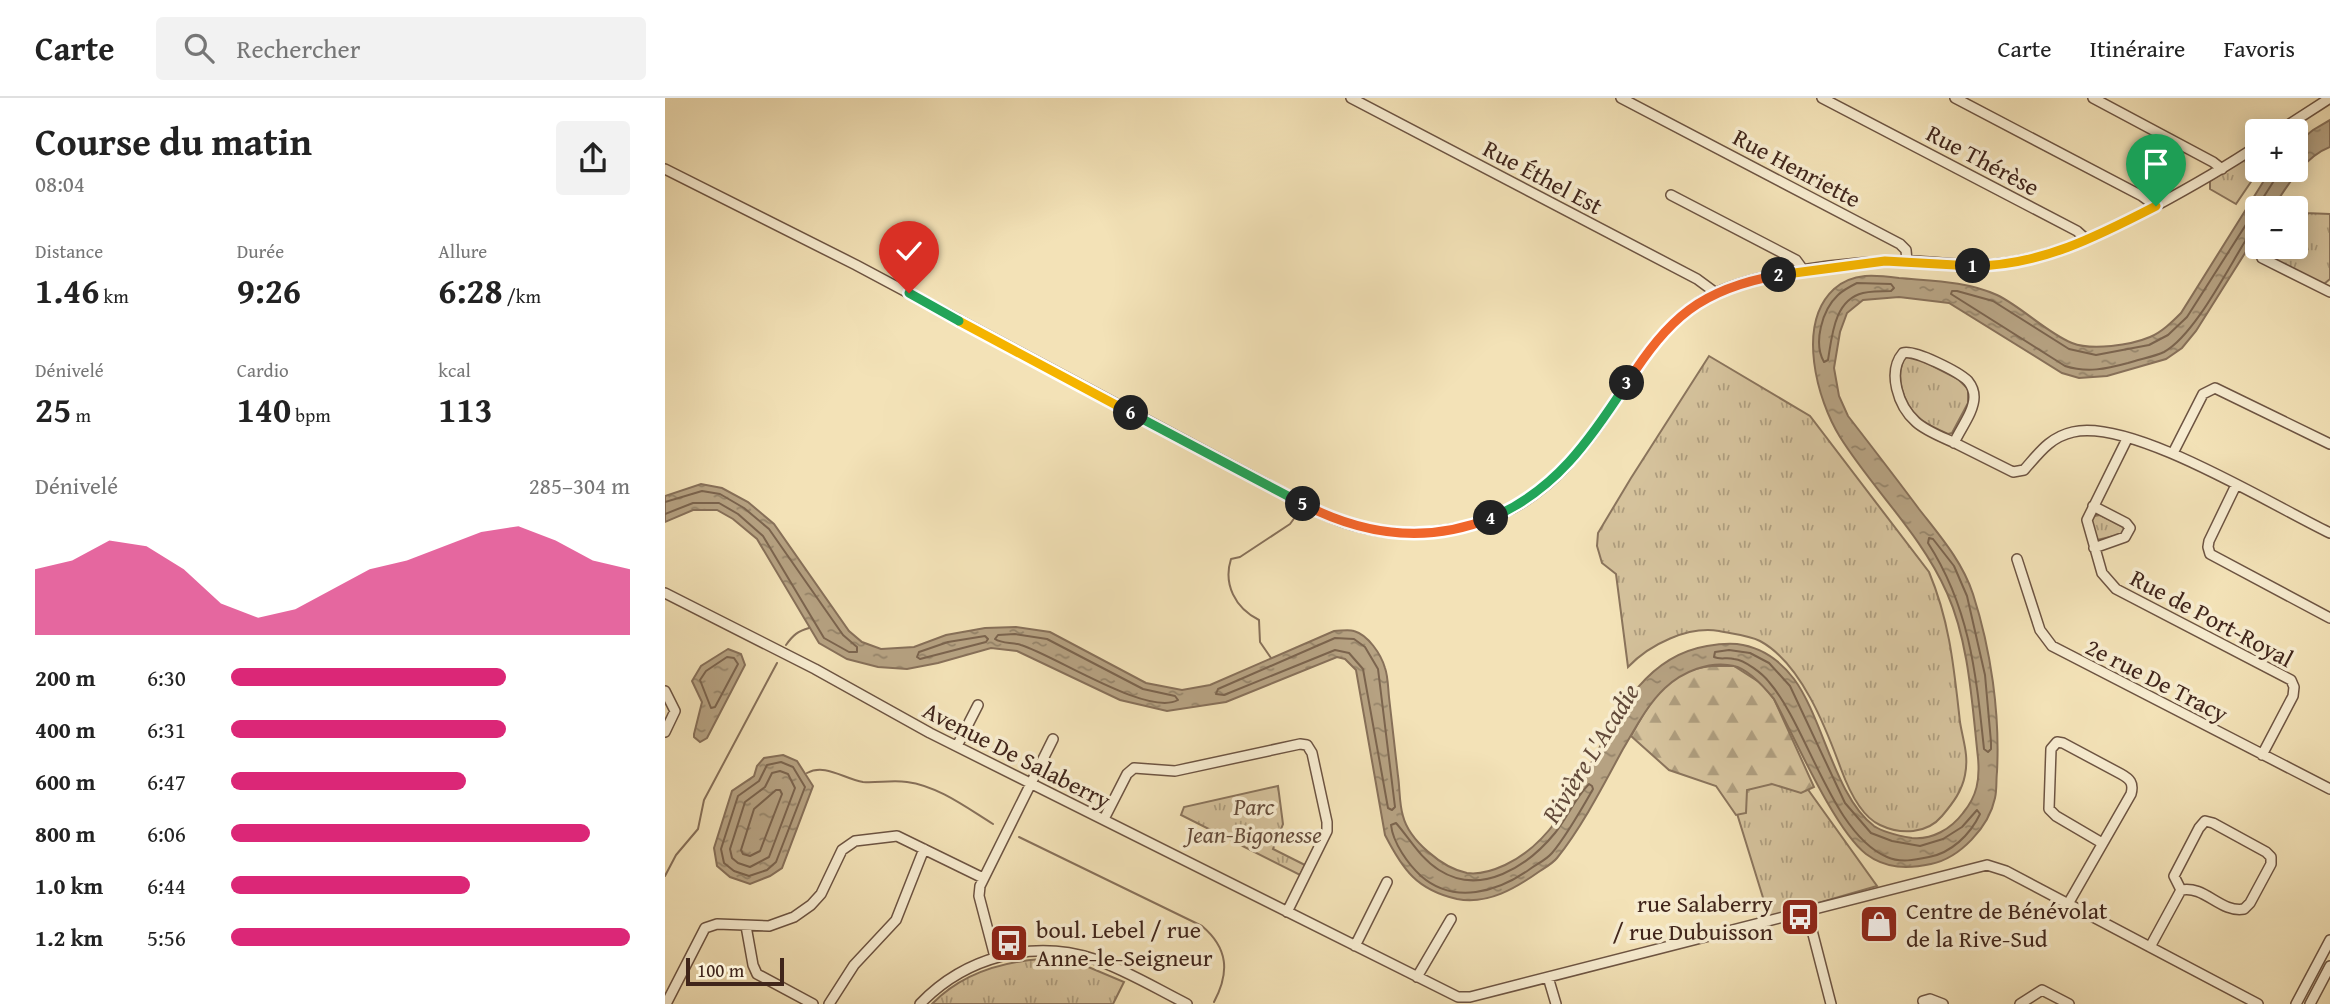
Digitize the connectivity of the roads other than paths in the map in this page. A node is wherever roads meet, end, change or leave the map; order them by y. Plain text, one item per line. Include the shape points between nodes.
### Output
1 (1351, 98) edge
2 (1621, 98) edge
3 (1822, 98) edge
4 (1955, 98) edge
5 (2093, 98) edge
6 (2330, 98) edge
7 (2298, 119) edge
8 (2245, 154) edge
9 (665, 169) edge
10 (2222, 169) junction
11 (1671, 195) dead end
12 (2156, 206) junction
13 (2087, 240) junction
14 (2264, 259) edge
15 (1907, 261) junction
16 (1804, 271) junction
17 (2330, 291) edge
18 (1716, 293) junction
19 (2127, 439) junction
20 (1954, 443) junction
21 (2330, 444) edge
22 (2173, 453) junction
23 (2237, 485) junction
24 (2093, 506) junction
25 (2330, 533) edge
26 (2094, 548) junction
27 (2017, 559) dead end
28 (665, 593) edge
29 (2330, 618) edge
30 (665, 691) edge
31 (978, 705) dead end
32 (665, 732) edge
33 (1053, 739) dead end
34 (957, 746) junction
35 (2262, 755) junction
36 (1031, 783) junction
37 (2330, 789) edge
38 (1104, 820) junction
39 (2102, 844) junction
40 (923, 849) junction
41 (983, 878) junction
42 (1387, 882) dead end
43 (2181, 890) junction
44 (2068, 904) junction
45 (1807, 911) junction
46 (1287, 912) junction
47 (1451, 919) dead end
48 (746, 926) junction
49 (2330, 940) edge
50 (1355, 946) junction
51 (2150, 947) junction
52 (995, 957) junction
53 (2330, 966) edge
54 (1417, 977) junction
55 (1548, 977) junction
56 (1456, 1000) edge
57 (1923, 1001) dead end
58 (666, 1004) edge
59 (813, 1004) edge
60 (829, 1004) edge
61 (920, 1004) edge
62 (1187, 1004) edge
63 (1556, 1004) edge
64 (1831, 1004) edge
65 (1943, 1004) edge
66 (2020, 1004) edge
67 (2069, 1004) edge
68 (2258, 1004) edge
69 (2296, 1004) edge
70 (2310, 1004) edge

1 - 18 street, Rue Éthel Est via 1703,282
2 - 15 street, Rue Henriette via 1898,243 1906,250
3 - 13 street, Rue Thérèse
4 - 12 street
5 - 10 street
6 - 7 street
8 - 10 street
9 - 18 street via 856,265 1309,507 1347,524 1378,531 1417,533 1463,527 1507,511 1540,491 1581,450 1660,336 1692,307
10 - 12 street
11 - 16 street via 1795,260
12 - 13 street
13 - 15 street via 2000,264
14 - 17 street
15 - 16 street
16 - 18 street via 1751,280
19 - 20 street via 2094,430 2071,432 2044,446 2019,472
19 - 22 street
19 - 24 street, Rue de Port-Royal
20 - 20 street via 1918,424 1906,410 1894,373 1903,353 1914,352 1961,376 1972,387 1973,404
21 - 22 street via 2215,387 2203,394
22 - 23 street
23 - 25 street
23 - 29 street via 2209,541 2210,554
24 - 26 street, Rue de Port-Royal via 2086,522
24 - 26 street via 2130,528 2125,537
26 - 35 street, Rue de Port-Royal via 2104,577 2113,587 2292,681 2293,696
27 - 35 street, 2e rue De Tracy via 2040,630 2052,646
28 - 34 street, Avenue De Salaberry
30 - 32 street via 675,711
31 - 34 street
33 - 36 street
34 - 36 street, Avenue De Salaberry
35 - 37 street, 2e rue De Tracy
36 - 38 street, Avenue De Salaberry
36 - 41 street
38 - 46 street, Avenue De Salaberry
38 - 46 street via 1127,774 1135,768 1175,771 1307,744 1327,828
39 - 39 street via 2131,794 2132,783 2057,742 2051,749 2049,809
39 - 44 street
40 - 41 street
40 - 48 street via 895,835 852,841 842,850 827,886 807,908 778,924
40 - 60 street via 896,920 854,965
41 - 52 street via 979,896
42 - 50 street
43 - 43 street via 2174,876 2205,821 2271,856 2271,864 2243,909 2232,909 2192,889
43 - 51 street
44 - 45 street, Avenue De Salaberry via 2006,871 1984,865
44 - 51 street, Avenue De Salaberry
45 - 55 street, Avenue De Salaberry
45 - 64 street
46 - 50 street, Avenue De Salaberry
47 - 54 street
48 - 58 street via 705,928
48 - 59 street via 757,974
49 - 69 street
50 - 54 street, Avenue De Salaberry
51 - 68 street, Avenue De Salaberry
52 - 61 street via 953,976
52 - 62 street via 1045,951 1084,957
53 - 70 street
54 - 56 street, Avenue De Salaberry
55 - 56 street, Avenue De Salaberry
55 - 63 street
57 - 65 street
66 - 67 street via 2042,990

